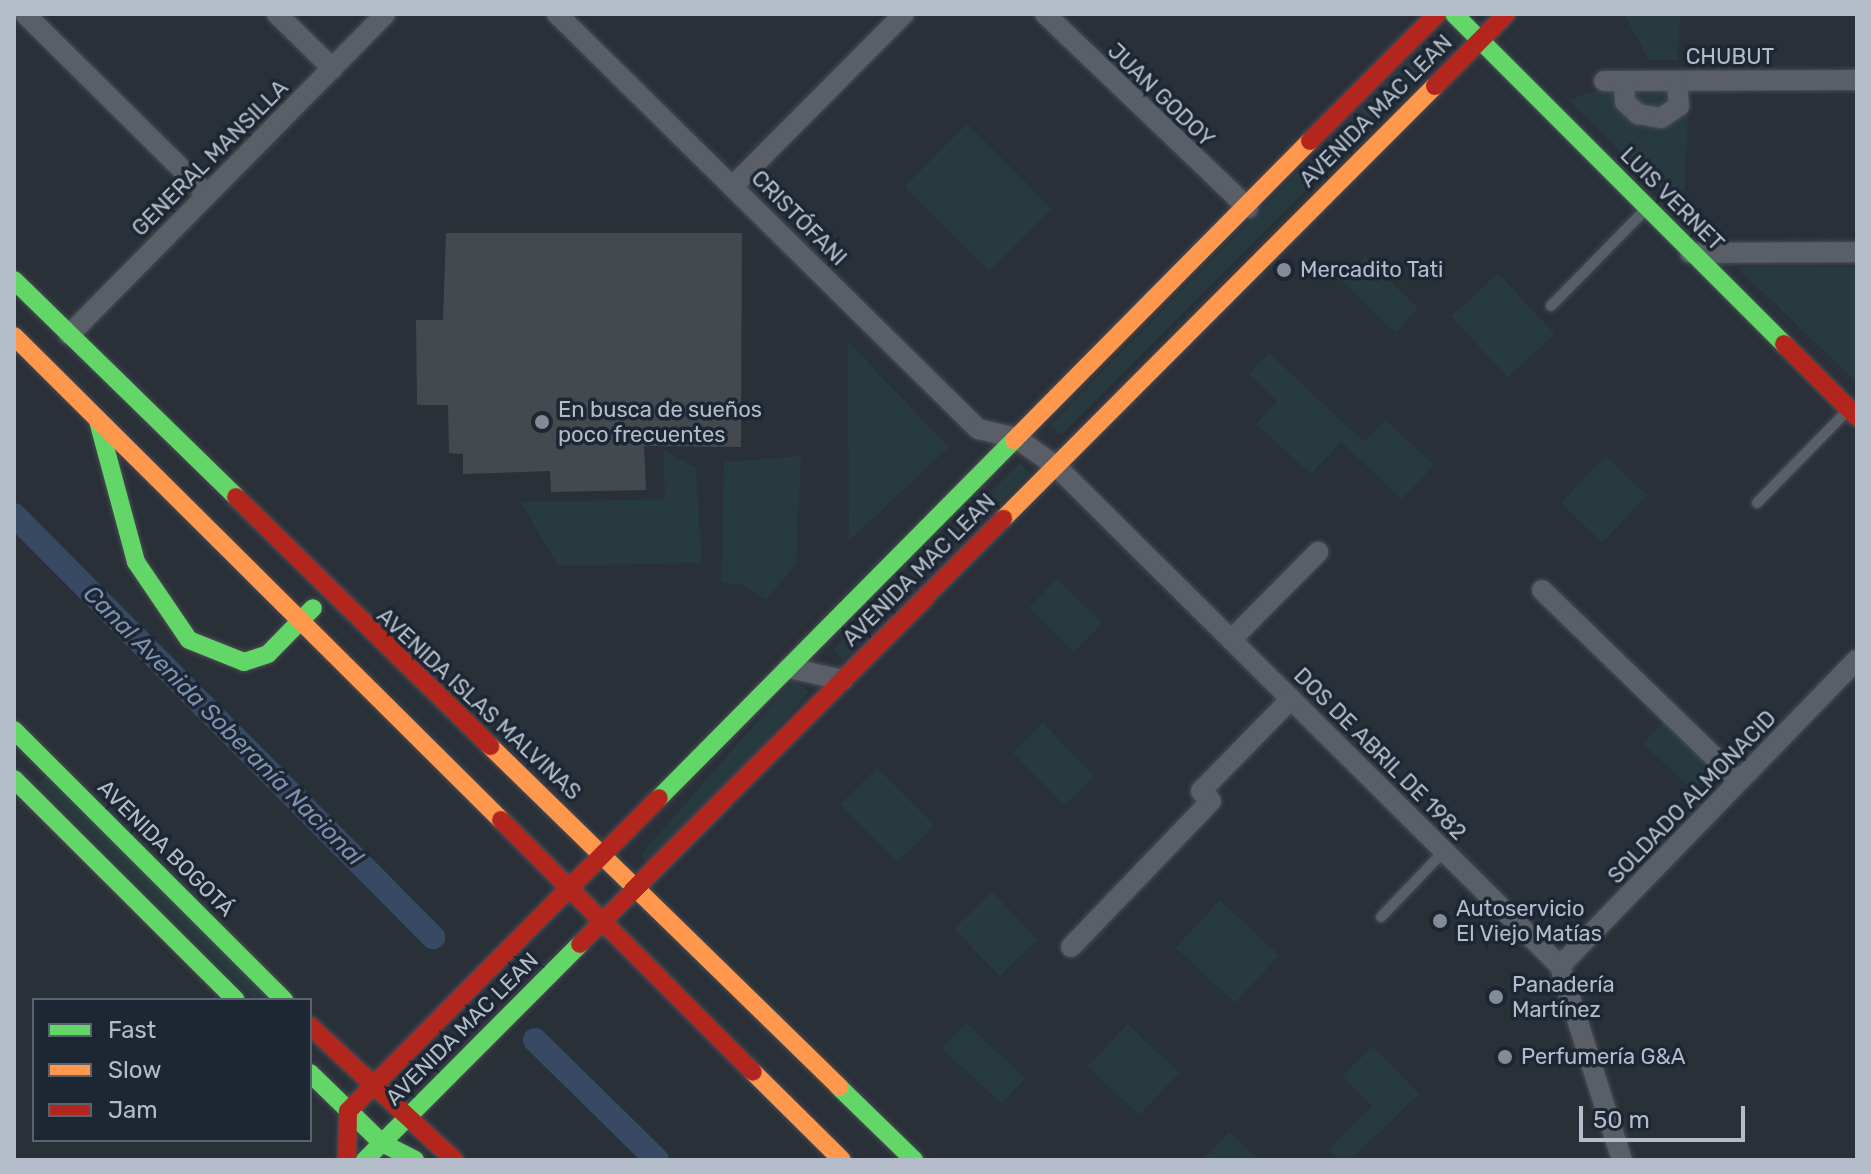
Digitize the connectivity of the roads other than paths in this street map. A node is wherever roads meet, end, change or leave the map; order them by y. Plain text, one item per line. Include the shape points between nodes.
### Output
1 (25, 14) edge
2 (277, 14) edge
3 (385, 14) edge
4 (557, 14) edge
5 (904, 14) edge
6 (1045, 14) edge
7 (1437, 14) edge
8 (1454, 14) edge
9 (1506, 14) edge
10 (1481, 41) junction
11 (333, 69) junction
12 (1857, 80) edge
13 (1677, 81) junction
14 (734, 185) junction
15 (207, 194) junction
16 (1248, 208) junction
17 (1646, 209) junction
18 (1857, 252) edge
19 (1690, 253) junction
20 (14, 280) edge
21 (1551, 306) dead end
22 (69, 335) junction
23 (14, 336) edge
24 (1853, 413) edge
25 (98, 420) junction
26 (1016, 438) junction
27 (1056, 466) junction
28 (1757, 503) dead end
29 (1318, 552) dead end
30 (1542, 590) dead end
31 (325, 591) junction
32 (303, 624) junction
33 (1231, 640) junction
34 (1857, 660) edge
35 (789, 668) junction
36 (843, 680) junction
37 (1291, 699) junction
38 (14, 730) edge
39 (28, 745) junction
40 (14, 761) edge
41 (14, 779) edge
42 (1739, 781) junction
43 (1444, 851) junction
44 (603, 855) junction
45 (636, 887) junction
46 (570, 893) junction
47 (1381, 917) dead end
48 (602, 923) junction
49 (1071, 947) dead end
50 (1560, 966) junction
51 (234, 998) edge
52 (282, 998) edge
53 (312, 1028) edge
54 (312, 1075) edge
55 (372, 1088) junction
56 (348, 1111) junction
57 (404, 1120) junction
58 (382, 1143) junction
59 (347, 1160) edge
60 (365, 1160) edge
61 (415, 1160) edge
62 (454, 1160) edge
63 (842, 1160) edge
64 (914, 1160) edge
65 (1622, 1160) edge

1 - 15 street
2 - 11 street
3 - 11 street, GENERAL MANSILLA
4 - 14 street, CRISTÓFANI
5 - 14 street
6 - 16 street, JUAN GODOY
7 - 16 main road, AVENIDA MAC LEAN
8 - 10 main road, LUIS VERNET
9 - 10 main road, AVENIDA MAC LEAN
10 - 17 main road, LUIS VERNET
10 - 27 main road, AVENIDA MAC LEAN
11 - 15 street, GENERAL MANSILLA
12 - 13 street, CHUBUT
13 - 13 street, CHUBUT via 1614,81 1638,114 1661,118 1679,106
14 - 26 street, CRISTÓFANI via 978,429
15 - 22 street, GENERAL MANSILLA
16 - 26 main road, AVENIDA MAC LEAN
17 - 19 main road, LUIS VERNET
17 - 21 lane
18 - 19 street
19 - 24 main road, LUIS VERNET
20 - 22 main road, AVENIDA ISLAS MALVINAS
22 - 31 main road, AVENIDA ISLAS MALVINAS
23 - 25 main road
24 - 28 lane
25 - 32 main road
25 - 32 main road via 136,562 189,640 244,662 268,654
26 - 27 street, DOS DE ABRIL DE 1982
26 - 35 main road, AVENIDA MAC LEAN
27 - 33 street, DOS DE ABRIL DE 1982
27 - 36 main road, AVENIDA MAC LEAN
29 - 33 street
30 - 42 street
31 - 32 main road
31 - 44 main road, AVENIDA ISLAS MALVINAS
32 - 46 main road
33 - 37 street, DOS DE ABRIL DE 1982
34 - 42 street, SOLDADO ALMONACID
35 - 36 street
35 - 44 main road, AVENIDA MAC LEAN
36 - 45 main road, AVENIDA MAC LEAN
37 - 43 street, DOS DE ABRIL DE 1982
37 - 49 street via 1201,791 1211,801
38 - 39 main road, AVENIDA BOGOTÁ
39 - 40 main road
39 - 52 main road, AVENIDA BOGOTÁ
41 - 51 main road
42 - 50 street, SOLDADO ALMONACID
43 - 47 lane
43 - 50 street, DOS DE ABRIL DE 1982
44 - 45 main road, AVENIDA ISLAS MALVINAS
44 - 46 main road, AVENIDA MAC LEAN
45 - 48 main road, AVENIDA MAC LEAN
45 - 64 main road, AVENIDA ISLAS MALVINAS
46 - 48 main road
46 - 55 main road, AVENIDA MAC LEAN
48 - 57 main road, AVENIDA MAC LEAN
48 - 63 main road
50 - 65 street, DOS DE ABRIL DE 1982
53 - 55 main road
54 - 56 main road
55 - 56 main road, AVENIDA MAC LEAN
55 - 57 main road
56 - 58 main road
56 - 59 main road
57 - 58 main road, AVENIDA MAC LEAN
57 - 62 main road via 417,1123
58 - 60 main road, AVENIDA MAC LEAN
58 - 61 main road via 403,1148

